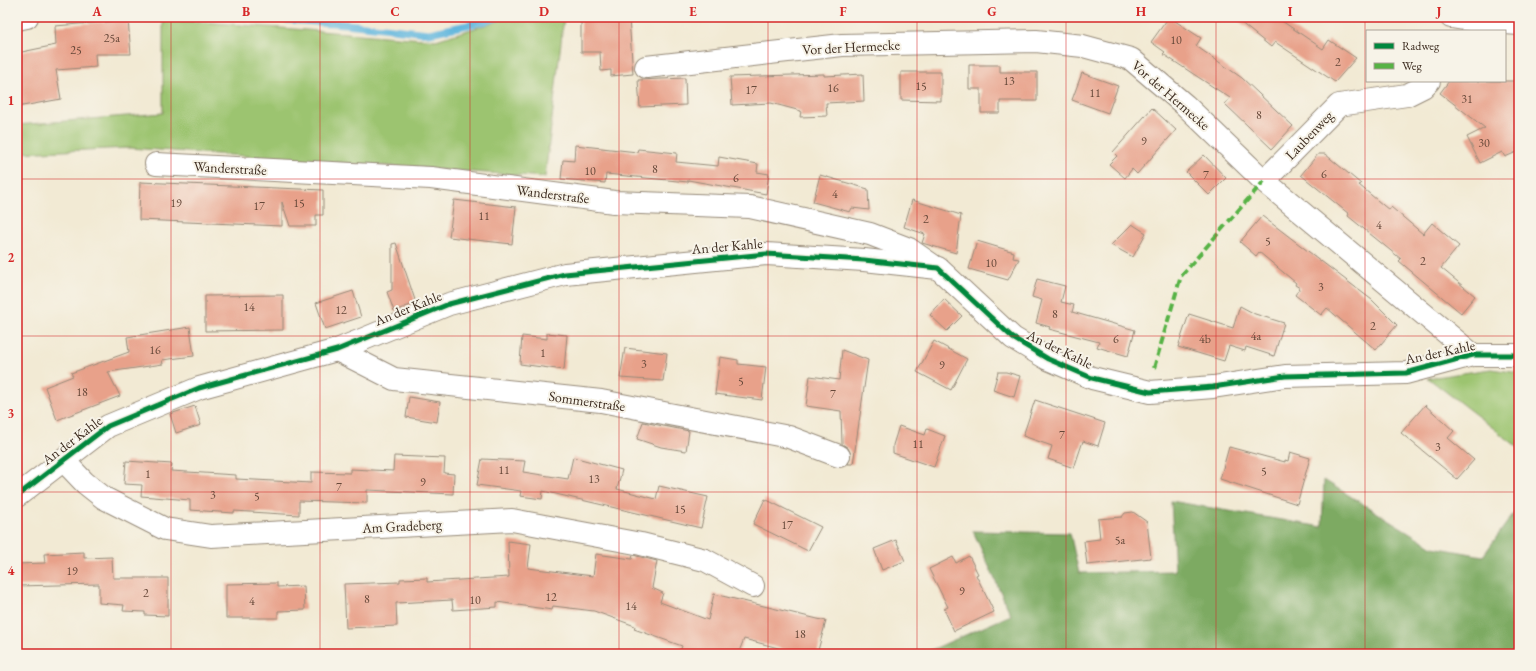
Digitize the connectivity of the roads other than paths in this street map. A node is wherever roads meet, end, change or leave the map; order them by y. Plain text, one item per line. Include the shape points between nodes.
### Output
1 (27, 17) edge
2 (1451, 17) edge
3 (17, 20) edge
4 (1519, 24) edge
5 (1473, 26) edge
6 (646, 67) dead end
7 (1428, 82) edge
8 (156, 164) dead end
9 (1264, 181) junction
10 (938, 268) junction
11 (337, 350) junction
12 (1473, 355) junction
13 (1519, 355) edge
14 (838, 456) dead end
15 (64, 460) junction
16 (17, 496) edge
17 (753, 586) dead end

1 - 3 street
2 - 5 street
4 - 5 street
6 - 9 street, Vor der Hermecke via 842,45 1036,41 1083,46 1131,59 1185,105
7 - 9 street, Laubenweg via 1407,95 1339,105
8 - 10 street, Wanderstraße via 431,178 614,202 750,207 870,234 909,249
9 - 12 street, Vor der Hermecke
10 - 11 street, An der Kahle via 766,254 565,274 449,304
10 - 12 street, An der Kahle via 1013,338 1048,359 1092,378 1150,392 1213,387 1285,376 1406,372
11 - 14 street, Sommerstraße via 394,379 608,402 789,437
11 - 15 street, An der Kahle via 199,388 108,426
12 - 13 street, An der Kahle
15 - 16 street, An der Kahle
15 - 17 street, Am Gradeberg via 85,483 104,498 165,529 211,536 512,520 641,544 705,560

